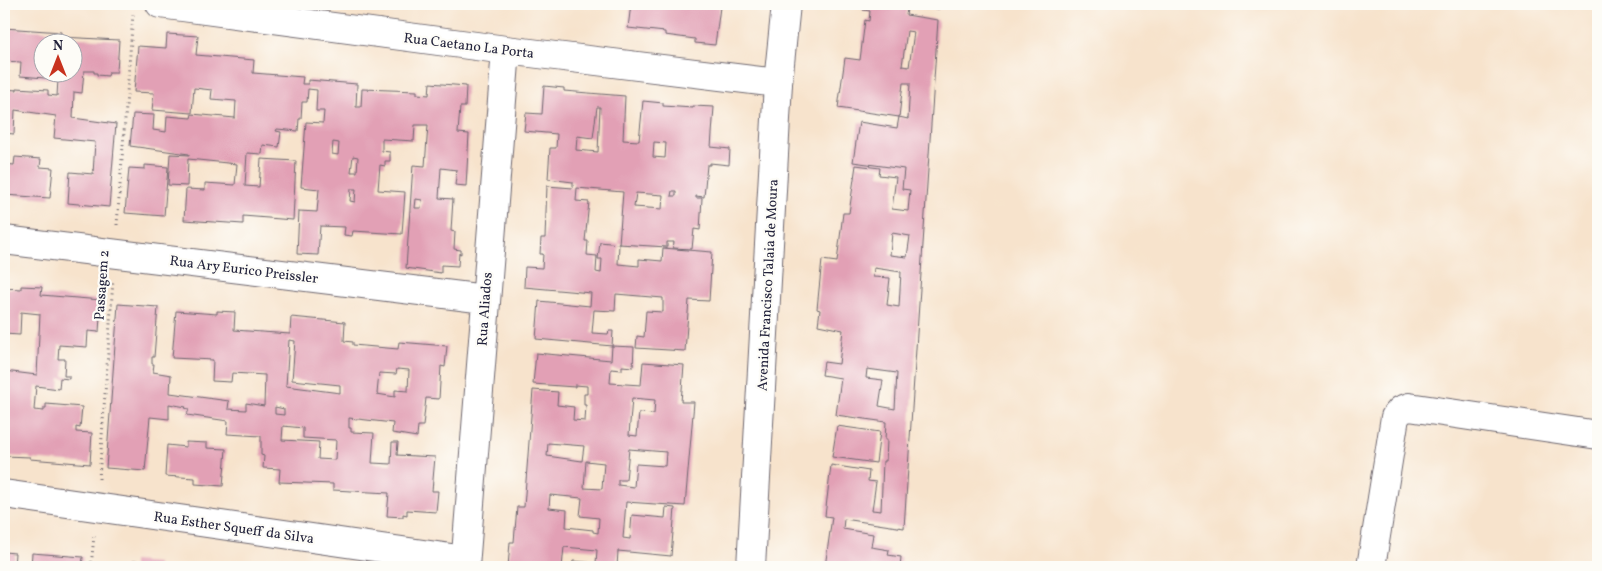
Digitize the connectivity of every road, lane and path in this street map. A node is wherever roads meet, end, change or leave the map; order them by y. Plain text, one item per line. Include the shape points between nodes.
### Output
1 (160, 4) edge
2 (786, 4) edge
3 (133, 13) dead end
4 (506, 50) junction
5 (778, 84) junction
6 (4, 240) edge
7 (115, 254) junction
8 (485, 299) junction
9 (1598, 436) edge
10 (4, 494) edge
11 (97, 508) junction
12 (465, 564) edge
13 (91, 567) edge
14 (751, 567) edge
15 (1371, 567) edge

1 - 4 street, Rua Caetano La Porta
2 - 5 street, Avenida Francisco Talaia de Moura
3 - 7 path, Passagem 2
4 - 5 street, Rua Caetano La Porta
4 - 8 street, Rua Aliados
5 - 14 street, Avenida Francisco Talaia de Moura
6 - 7 street, Rua Ary Eurico Preissler
7 - 8 street, Rua Ary Eurico Preissler
7 - 11 path, Passagem 2
8 - 12 street, Rua Aliados
9 - 15 street via 1409,407 1402,410 1394,417
10 - 11 street, Rua Esther Squeff da Silva
11 - 12 street, Rua Esther Squeff da Silva
11 - 13 path, Passagem 2

